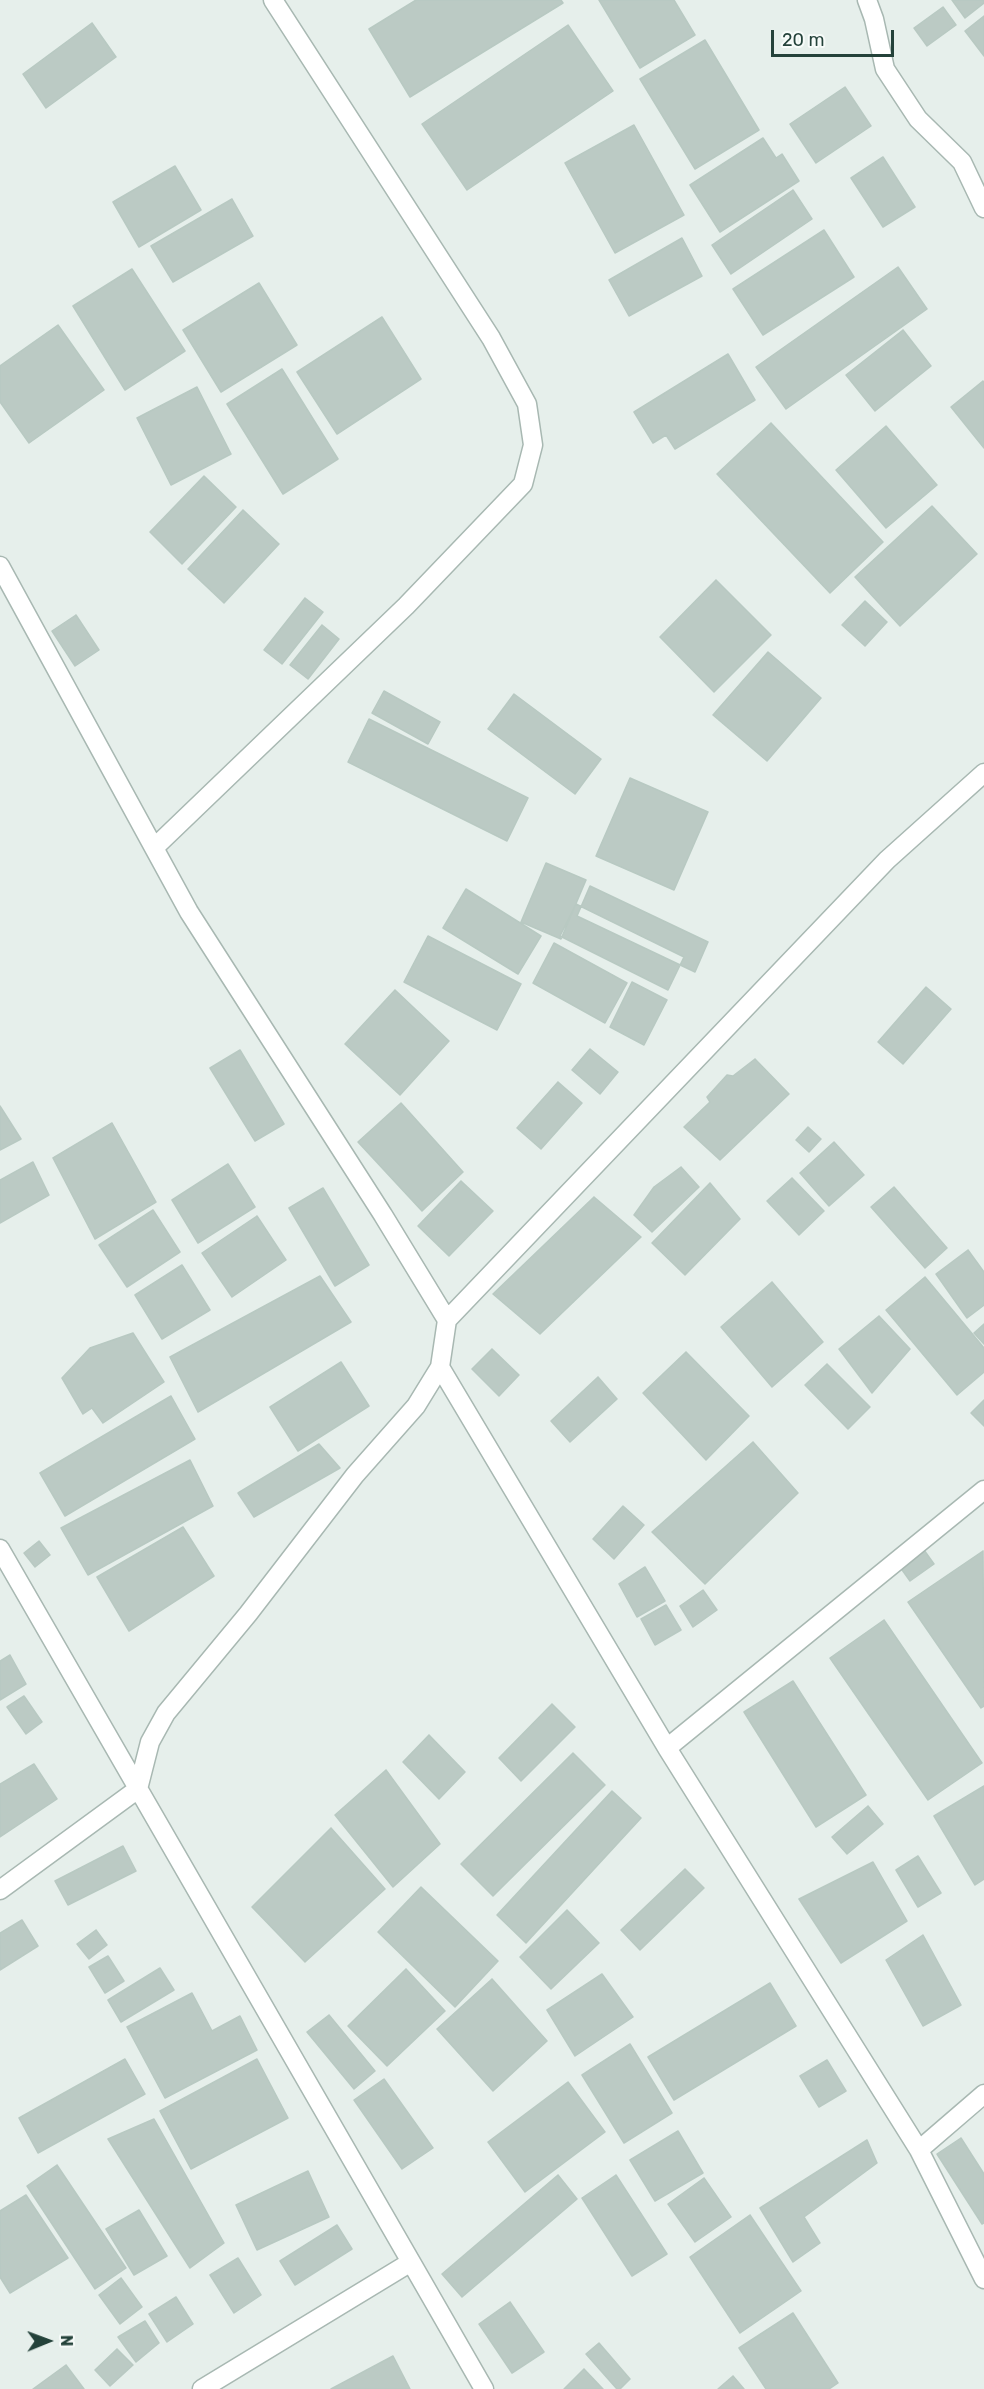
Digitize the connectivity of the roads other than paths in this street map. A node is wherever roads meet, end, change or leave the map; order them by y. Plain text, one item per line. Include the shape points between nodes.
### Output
1 (273, 0) edge
2 (867, 0) edge
3 (984, 208) edge
4 (0, 566) edge
5 (984, 773) edge
6 (154, 848) junction
7 (447, 1320) junction
8 (440, 1367) junction
9 (984, 1490) edge
10 (0, 1549) edge
11 (667, 1748) junction
12 (138, 1789) junction
13 (0, 1890) edge
14 (984, 2094) edge
15 (919, 2150) junction
16 (411, 2262) junction
17 (984, 2278) edge
18 (202, 2389) edge
19 (484, 2389) edge

1 - 6 street via 491,338 527,404 533,445 523,484 406,606
2 - 3 street via 885,69 918,119 962,162
4 - 6 street
5 - 7 street via 887,860
6 - 7 street via 224,969
7 - 8 street
8 - 11 street
8 - 12 street via 416,1406 166,1713 150,1742
9 - 11 street
10 - 12 street
11 - 15 street
12 - 13 street
12 - 16 street
14 - 15 street
15 - 17 street
16 - 18 street
16 - 19 street

